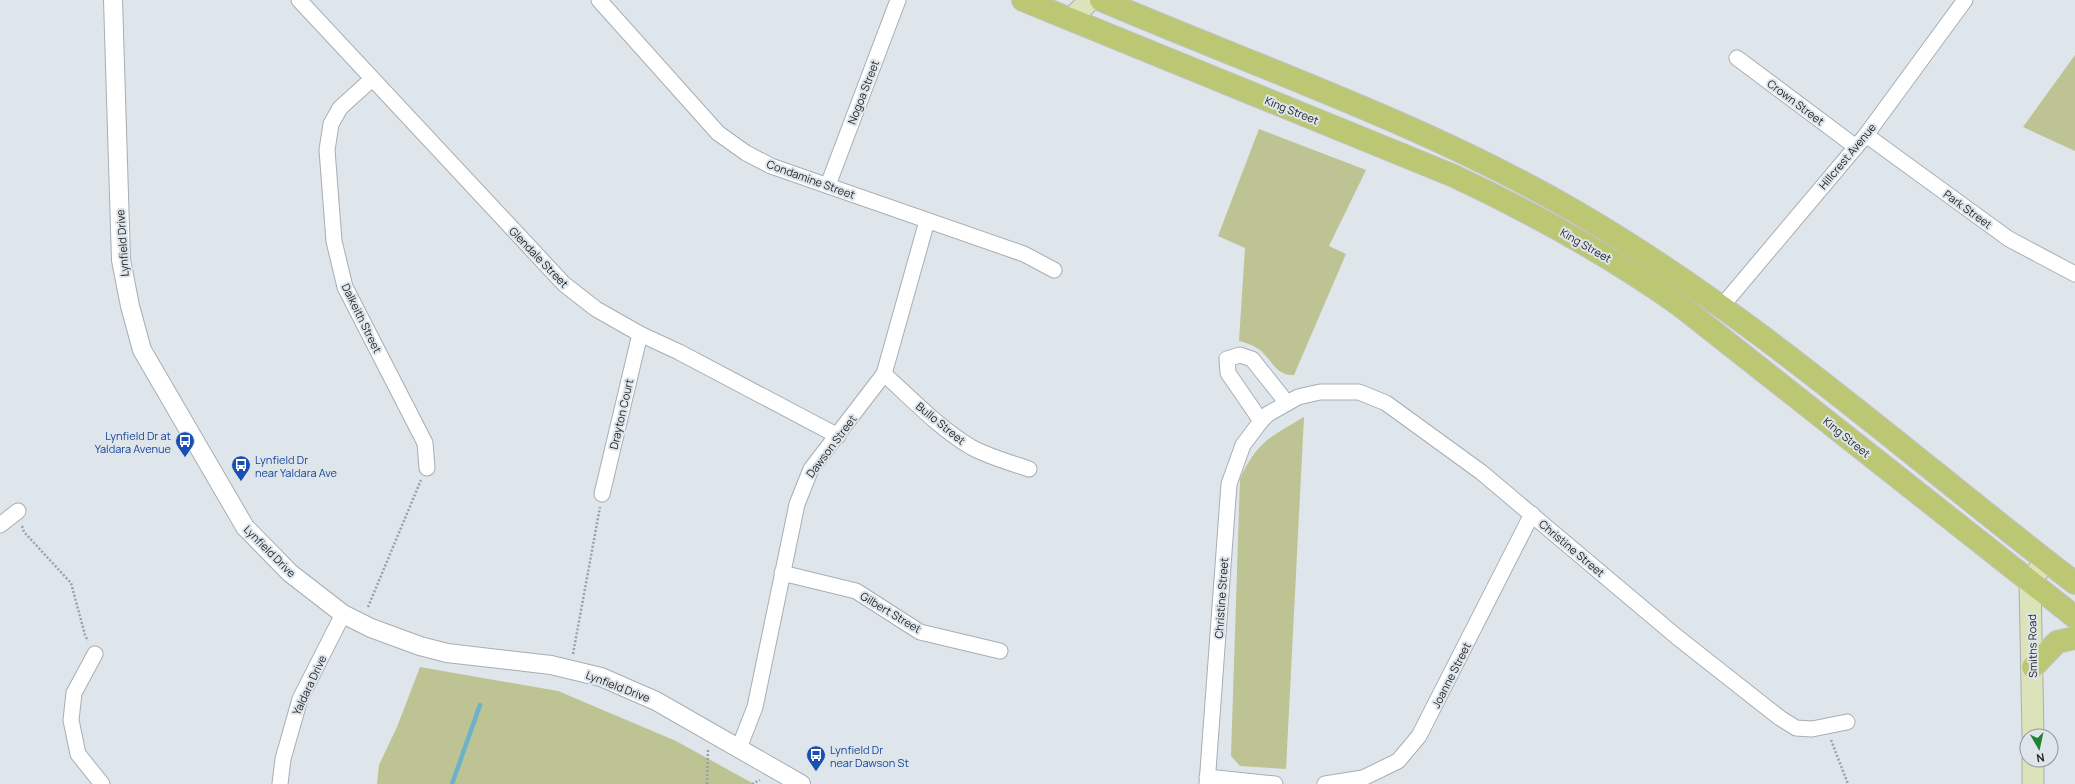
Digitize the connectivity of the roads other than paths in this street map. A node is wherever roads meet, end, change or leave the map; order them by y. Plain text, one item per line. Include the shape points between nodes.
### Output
1 (113, 0) edge
2 (299, 0) edge
3 (598, 0) edge
4 (898, 0) edge
5 (1023, 0) edge
6 (1090, 0) edge
7 (1101, 0) edge
8 (1965, 0) edge
9 (1071, 19) junction
10 (1736, 58) dead end
11 (372, 79) junction
12 (1866, 135) junction
13 (1856, 147) junction
14 (828, 185) junction
15 (927, 221) junction
16 (1054, 270) dead end
17 (2075, 274) edge
18 (1722, 306) junction
19 (640, 334) junction
20 (884, 374) junction
21 (1287, 403) junction
22 (1261, 421) junction
23 (838, 436) junction
24 (427, 468) road end
25 (1029, 469) dead end
26 (602, 494) road end
27 (18, 511) road end
28 (1532, 514) junction
29 (0, 524) edge
30 (2046, 561) junction
31 (782, 573) junction
32 (2030, 581) junction
33 (2075, 583) edge
34 (344, 614) junction
35 (2075, 617) edge
36 (2075, 638) edge
37 (1000, 651) dead end
38 (95, 654) road end
39 (2033, 667) junction
40 (1847, 722) dead end
41 (2033, 728) edge
42 (739, 748) junction
43 (2033, 768) edge
44 (1207, 781) edge
45 (102, 784) edge
46 (280, 784) edge
47 (800, 784) edge
48 (1275, 784) edge
49 (1325, 784) edge
50 (2033, 784) edge

1 - 34 street, Lynfield Drive via 121,260 142,350 245,528 290,573
2 - 11 street, Glendale Street
3 - 14 street, Condamine Street via 718,133 746,153 771,166
4 - 14 street, Nogoa Street
5 - 9 main road, King Street
6 - 9 main road
7 - 18 main road, King Street via 1471,156 1576,212
8 - 12 street, Hillcrest Avenue
9 - 32 main road, King Street via 1454,176 1523,209 1583,242 1633,272 1687,310
10 - 13 street, Crown Street
11 - 19 street, Glendale Street via 564,284 596,309
11 - 24 street, Dalkeith Street via 340,108 331,124 327,150 334,241 345,287 425,443
12 - 13 street, Hillcrest Avenue
12 - 17 street, Park Street via 2009,239
13 - 18 street, Hillcrest Avenue
14 - 15 street, Condamine Street
15 - 16 street, Condamine Street via 1024,254
15 - 20 street, Dawson Street
18 - 30 main road, King Street
19 - 23 street, Glendale Street
19 - 26 street, Drayton Court
20 - 23 street, Dawson Street
20 - 25 street, Bullo Street via 959,439 994,457
21 - 22 street, Christine Street
21 - 22 street via 1252,359 1240,355 1228,359 1228,373
21 - 28 street, Christine Street via 1298,397 1320,392 1359,392 1386,403 1481,472
22 - 44 street, Christine Street via 1242,445 1229,484
23 - 31 street, Dawson Street via 811,469 804,484
27 - 29 street
28 - 40 street, Christine Street via 1677,637 1780,718 1796,728 1812,729
28 - 49 street, Joanne Street via 1420,736 1398,761 1363,778
30 - 32 main road
30 - 33 main road, King Street
31 - 37 street, Gilbert Street via 856,591 920,632
31 - 42 street, Dawson Street via 755,707
32 - 35 main road, King Street
32 - 39 main road, Smiths Road
34 - 42 street, Lynfield Drive via 396,638 446,653 571,668 601,677 656,701
34 - 46 street, Yaldara Drive via 300,699 283,759
36 - 39 main road via 2057,642
38 - 45 street via 74,693 71,720 78,754
39 - 41 main road, Smiths Road
42 - 47 street, Lynfield Drive
43 - 50 main road
44 - 48 street

